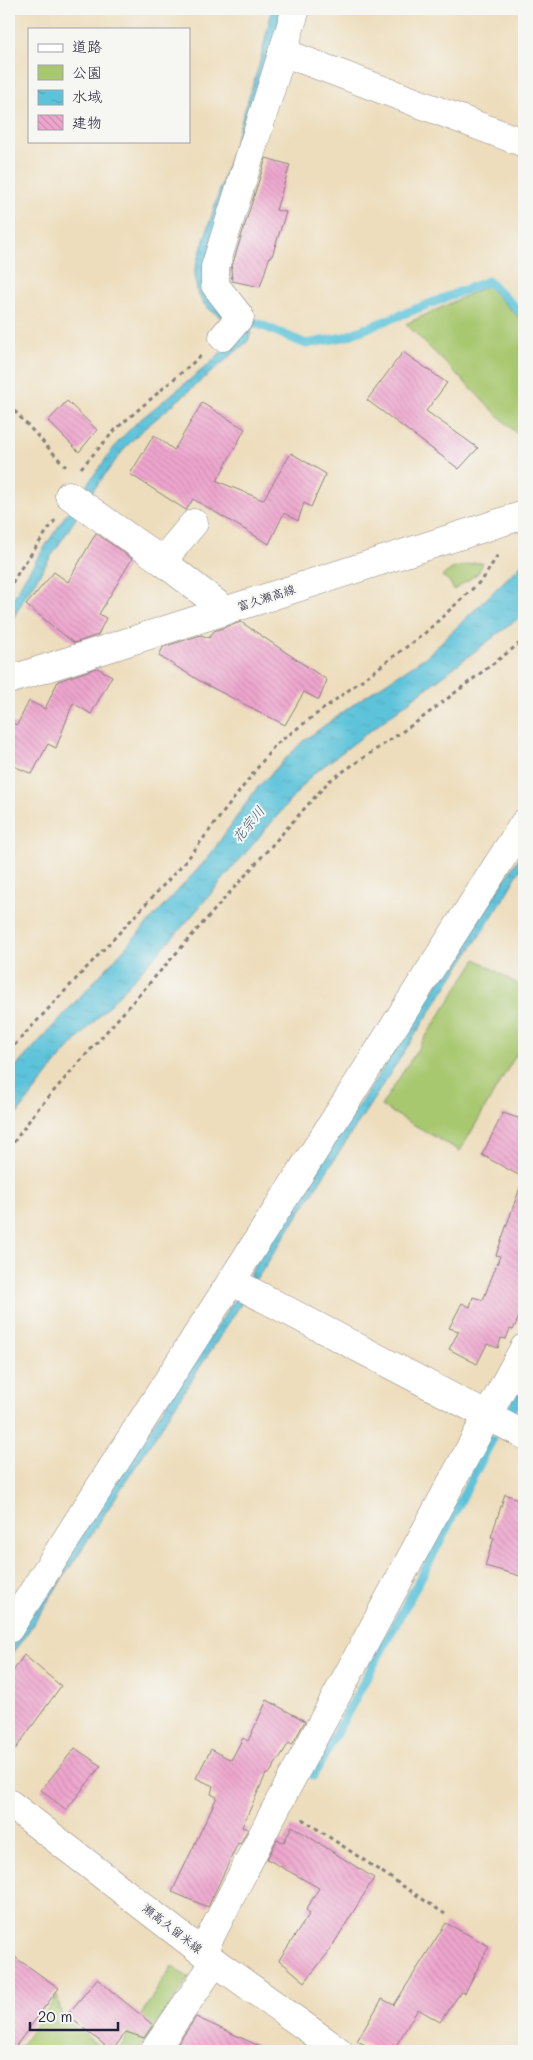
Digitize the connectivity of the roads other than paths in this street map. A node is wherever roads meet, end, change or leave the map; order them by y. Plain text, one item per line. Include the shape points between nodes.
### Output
1 (296, 9) edge
2 (282, 52) junction
3 (524, 143) edge
4 (223, 337) road end
5 (72, 485) road end
6 (517, 517) edge
7 (194, 523) dead end
8 (162, 561) junction
9 (225, 610) junction
10 (9, 680) edge
11 (524, 823) edge
12 (231, 1281) junction
13 (524, 1348) edge
14 (488, 1416) junction
15 (524, 1435) edge
16 (9, 1629) edge
17 (9, 1803) edge
18 (209, 1956) junction
19 (154, 2051) edge
20 (339, 2051) edge

1 - 2 street
2 - 3 street
2 - 4 street via 214,267 215,285 240,317
5 - 8 street
6 - 9 street, 富久瀬高線
7 - 8 street
8 - 9 street
9 - 10 street, 富久瀬高線
11 - 12 street
12 - 14 street
12 - 16 street
13 - 14 street
14 - 15 street
14 - 18 street via 278,1804
17 - 18 street, 瀬高久留米線
18 - 19 street
18 - 20 street, 瀬高久留米線

